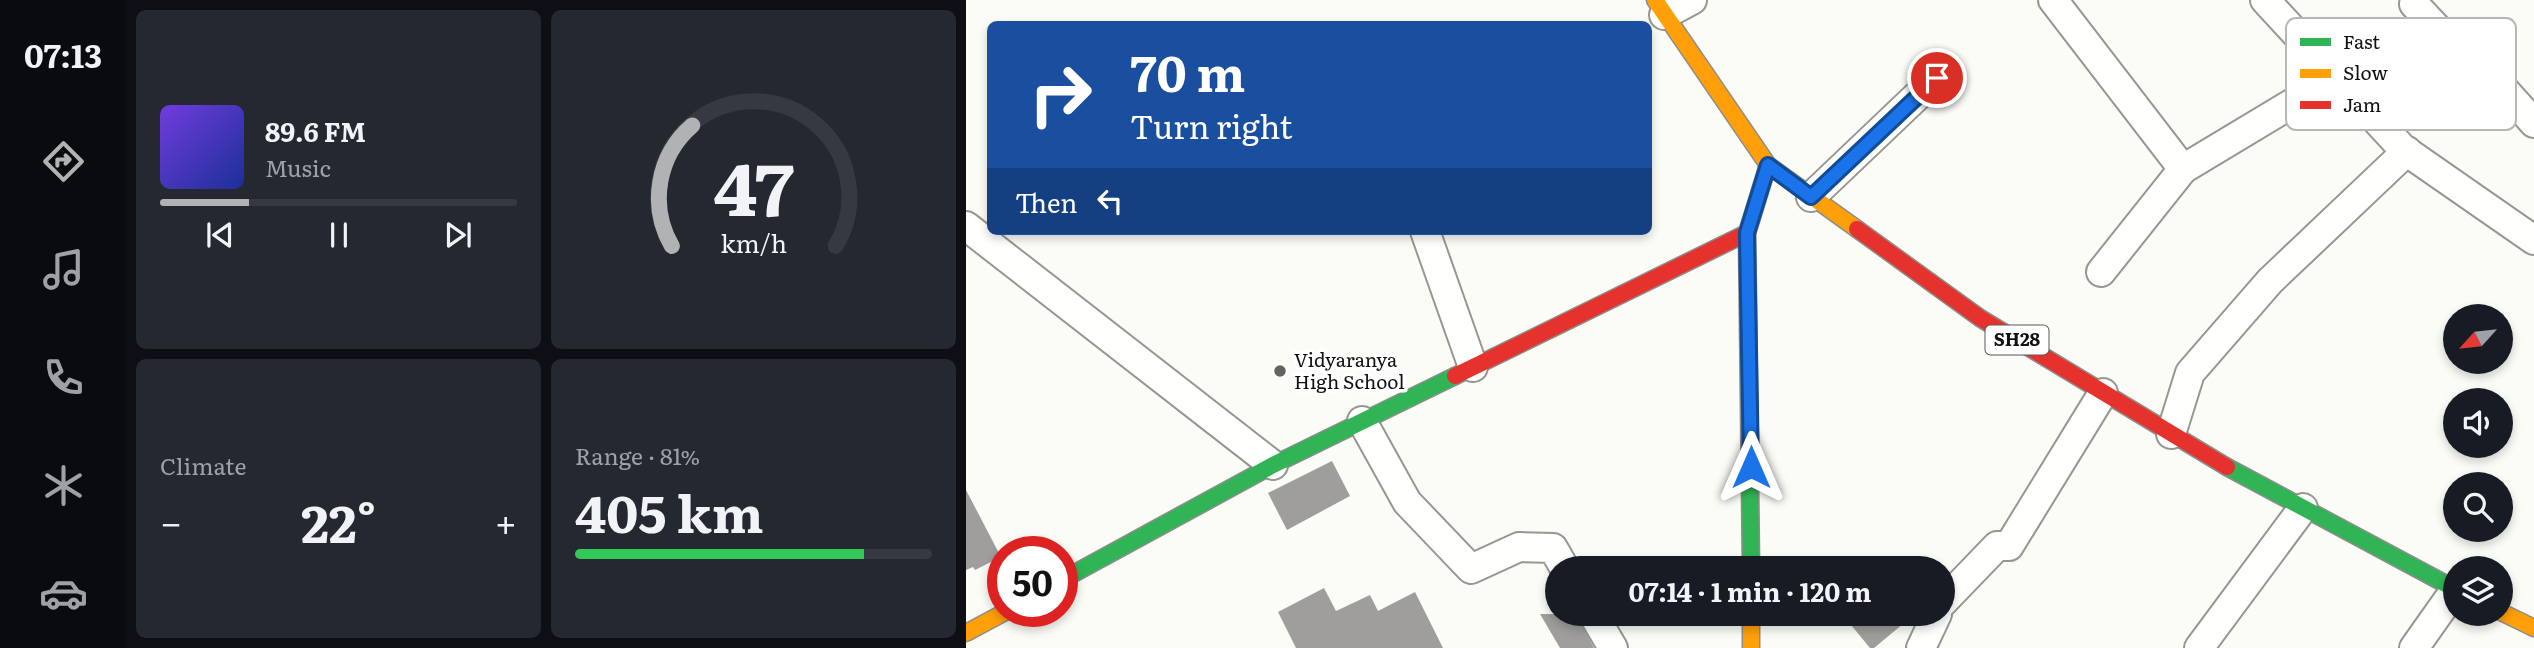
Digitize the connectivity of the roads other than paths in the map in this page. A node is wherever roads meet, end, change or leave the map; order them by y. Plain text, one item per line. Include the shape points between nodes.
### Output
1 (1692, 0) edge
2 (2053, 0) edge
3 (2265, 0) edge
4 (2414, 4) dead end
5 (1660, 8) edge
6 (2427, 18) edge
7 (2286, 23) edge
8 (1937, 78) dead end
9 (2516, 104) edge
10 (2286, 107) edge
11 (2534, 124) edge
12 (2386, 130) edge
13 (2407, 152) junction
14 (1768, 165) junction
15 (2183, 169) junction
16 (1811, 197) junction
17 (966, 226) edge
18 (1747, 233) junction
19 (1426, 235) edge
20 (2534, 240) edge
21 (2101, 272) dead end
22 (1473, 367) junction
23 (2104, 393) junction
24 (1362, 421) junction
25 (2171, 433) junction
26 (1273, 465) junction
27 (2303, 508) junction
28 (1558, 556) edge
29 (1751, 556) edge
30 (1078, 571) edge
31 (2443, 583) edge
32 (1955, 590) edge
33 (2443, 606) edge
34 (2513, 618) edge
35 (987, 622) edge
36 (1600, 626) edge
37 (1751, 626) edge
38 (1931, 626) edge
39 (2534, 628) edge
40 (966, 633) edge
41 (1613, 648) edge
42 (1751, 648) edge
43 (1920, 648) edge
44 (2199, 648) edge
45 (2414, 648) edge

1 - 5 street
2 - 15 street
3 - 7 street
4 - 6 street
5 - 14 main road, SH28
8 - 16 street
9 - 11 street
10 - 15 street
12 - 13 street
13 - 20 street
13 - 25 street via 2270,281 2190,373
14 - 16 main road, SH28
14 - 18 main road
15 - 21 street
16 - 23 main road, SH28 via 1980,318
17 - 26 street
18 - 22 main road
18 - 29 main road
19 - 22 street
22 - 24 main road
23 - 25 main road, SH28
23 - 32 street via 2009,547 1997,546
24 - 26 main road
24 - 28 street via 1407,502 1471,569 1519,547 1553,548
25 - 27 main road, SH28
26 - 30 main road
27 - 31 main road, SH28
27 - 44 street
33 - 45 street
34 - 39 main road
35 - 40 main road
36 - 41 street
37 - 42 main road
38 - 43 street

